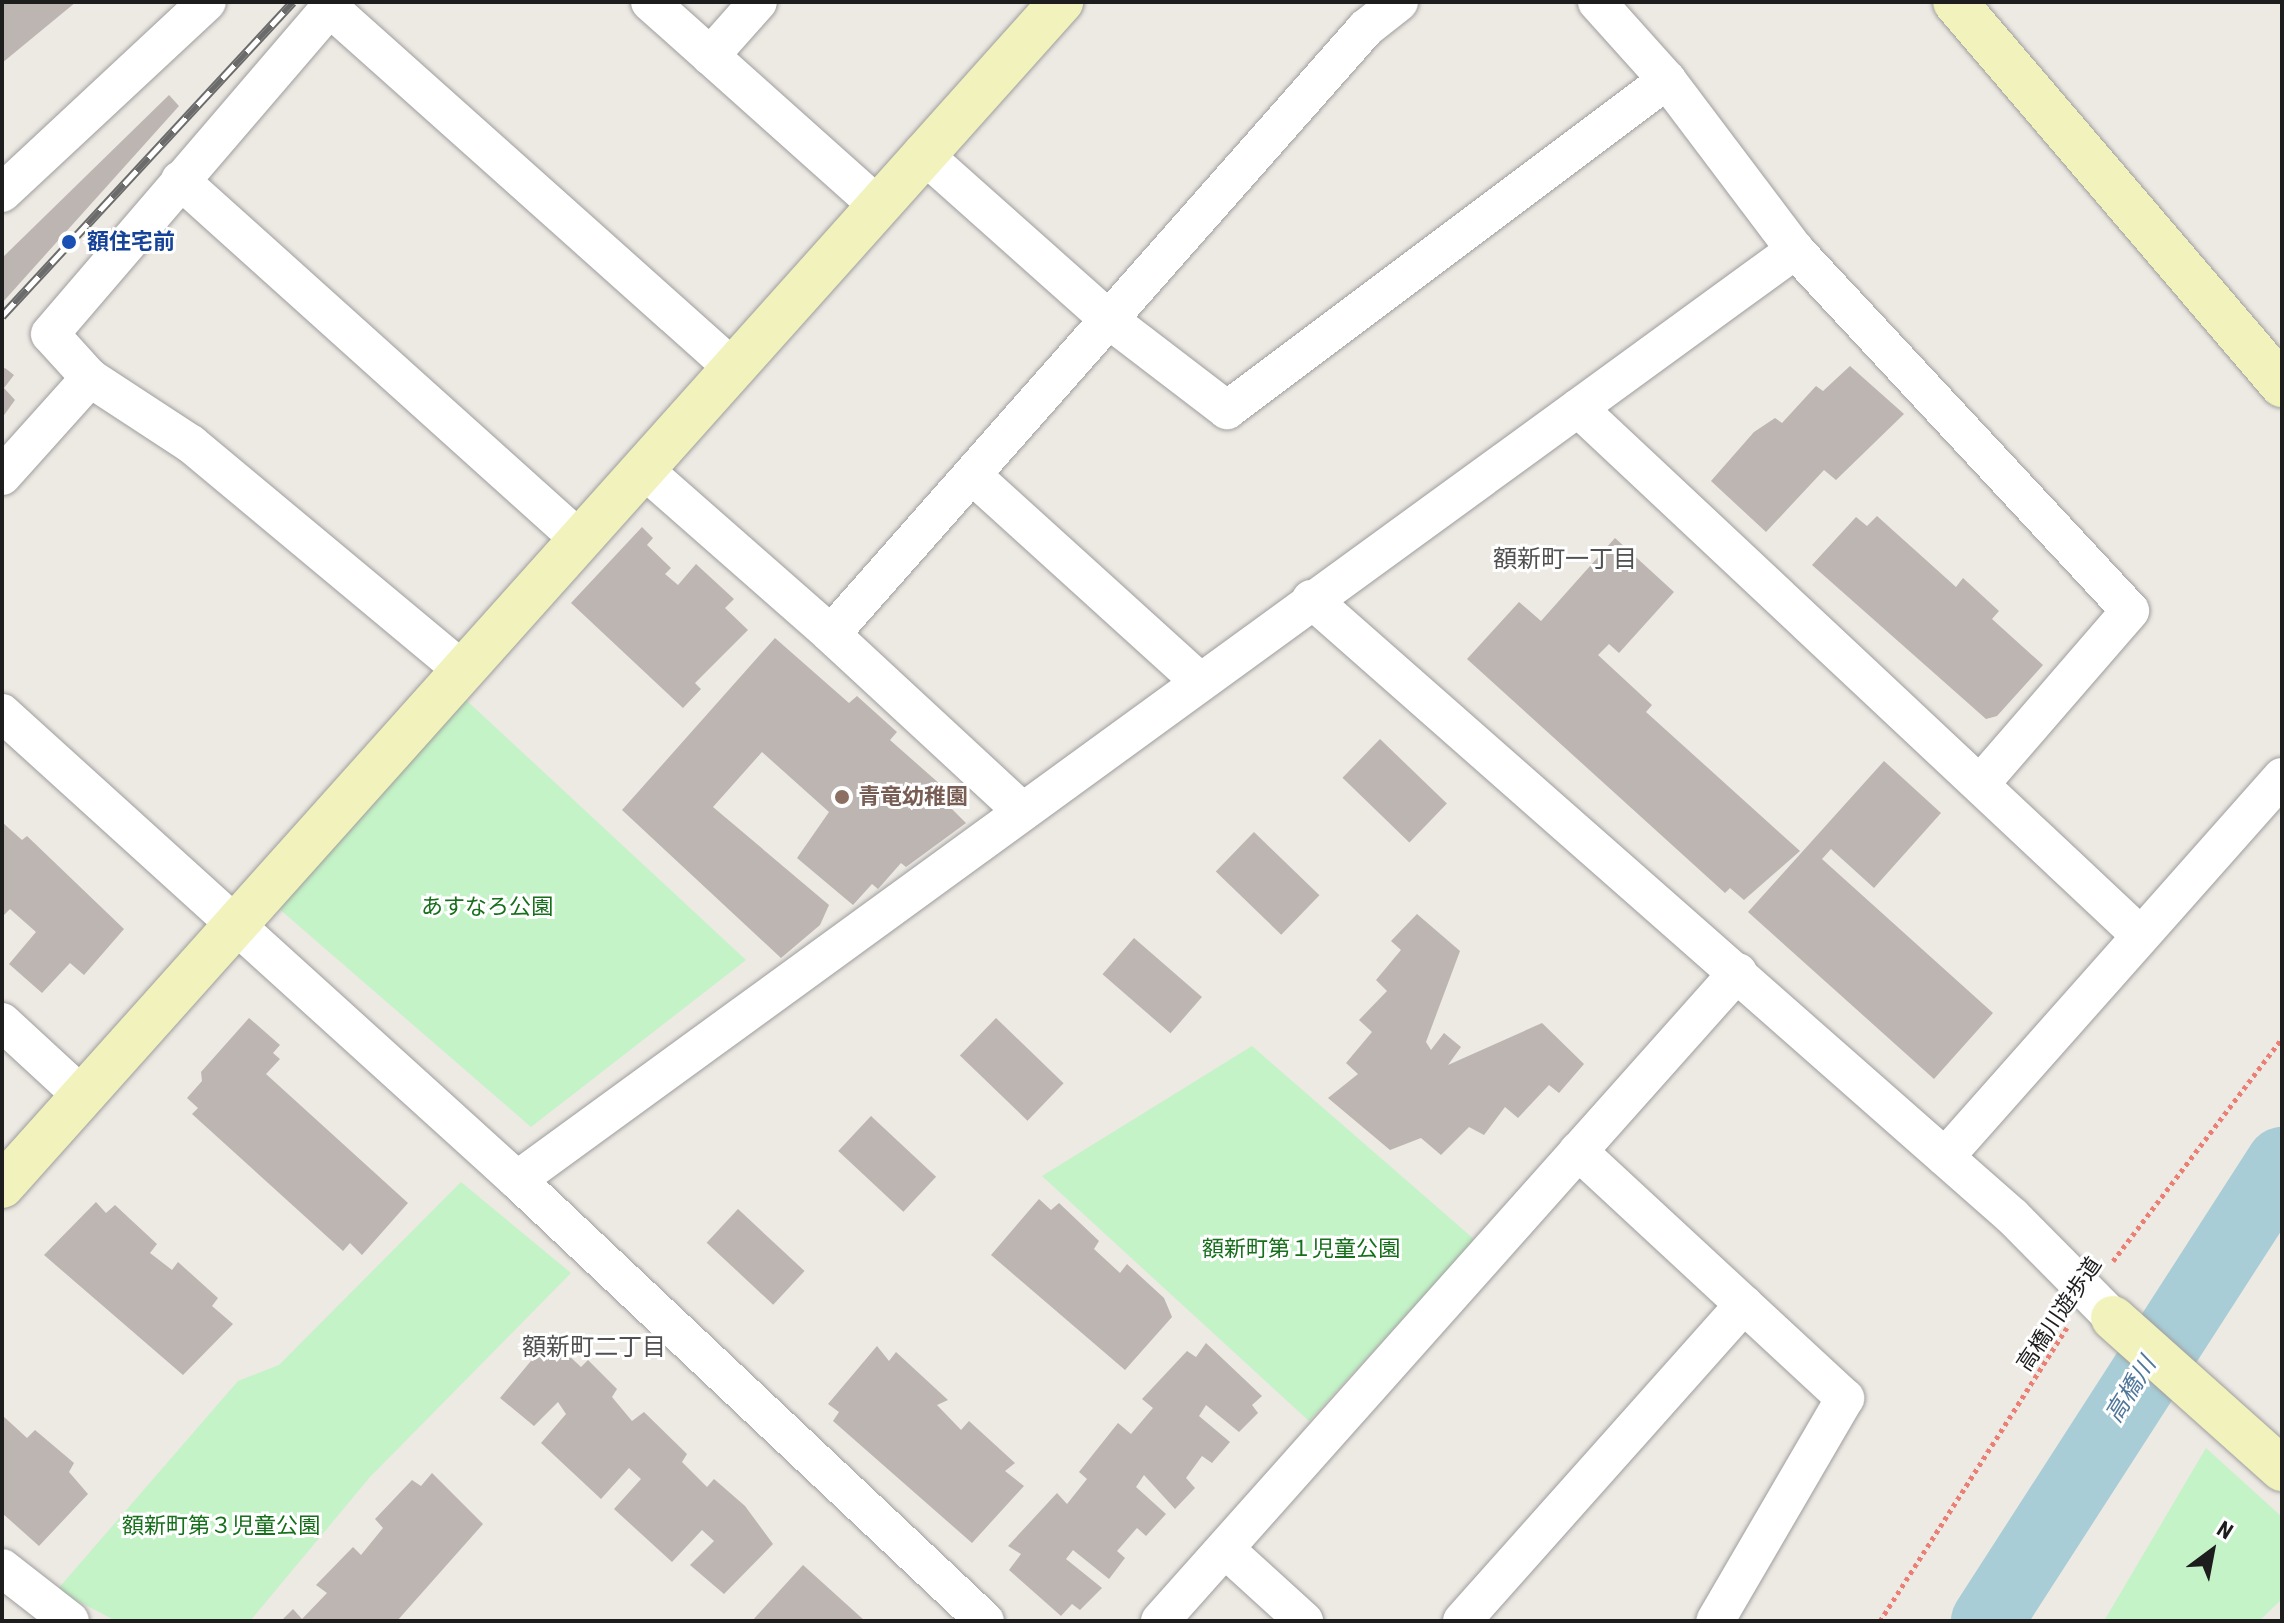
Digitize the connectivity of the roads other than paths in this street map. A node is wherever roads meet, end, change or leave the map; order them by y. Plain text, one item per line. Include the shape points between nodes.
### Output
1 (207, 2) edge
2 (650, 2) edge
3 (758, 2) edge
4 (1061, 2) edge
5 (1399, 2) edge
6 (1597, 2) edge
7 (1955, 2) edge
8 (332, 5) edge
9 (710, 56) junction
10 (1667, 80) junction
11 (922, 153) junction
12 (180, 180) junction
13 (2, 193) edge
14 (876, 204) junction
15 (1795, 250) junction
16 (1108, 319) junction
17 (732, 367) junction
18 (90, 378) junction
19 (2282, 385) edge
20 (1578, 408) junction
21 (642, 468) junction
22 (972, 475) junction
23 (2, 476) edge
24 (579, 539) junction
25 (1311, 599) junction
26 (840, 642) junction
27 (462, 670) junction
28 (1199, 681) junction
29 (2, 713) edge
30 (2282, 777) edge
31 (1982, 782) junction
32 (1022, 811) junction
33 (234, 927) junction
34 (2139, 934) junction
35 (1738, 972) junction
36 (2, 1022) edge
37 (81, 1095) junction
38 (1578, 1151) junction
39 (1945, 1157) junction
40 (517, 1180) junction
41 (2, 1186) edge
42 (1744, 1305) junction
43 (2101, 1306) joint
44 (2282, 1469) edge
45 (1225, 1549) junction
46 (2, 1568) edge
47 (70, 1621) edge
48 (985, 1621) edge
49 (1160, 1621) edge
50 (1304, 1621) edge
51 (1462, 1621) edge
52 (1715, 1621) edge

1 - 13 street
2 - 9 street
3 - 9 street
4 - 11 street
5 - 16 street via 1366,28
6 - 10 street
7 - 19 street
8 - 12 street
8 - 17 street
9 - 14 street
10 - 15 street
10 - 16 street via 1227,410
11 - 14 street
11 - 16 street
12 - 18 street via 50,334
12 - 24 street
14 - 17 street
15 - 20 street
15 - 31 street via 2130,611
16 - 22 street
17 - 21 street
18 - 23 street
18 - 27 street via 191,444
20 - 25 street
20 - 31 street
21 - 24 street
21 - 26 street
22 - 26 street via 831,634
22 - 28 street
24 - 27 street
25 - 28 street
25 - 35 street
26 - 32 street
27 - 33 street
28 - 32 street
29 - 33 street
30 - 34 street
31 - 34 street
32 - 40 street
33 - 37 street
33 - 40 street
34 - 39 street
35 - 38 street
35 - 39 street
36 - 37 street
37 - 41 street
38 - 42 street
38 - 45 street
39 - 43 street
40 - 48 street
42 - 51 street
42 - 52 street via 1845,1398
43 - 44 street
45 - 49 street
45 - 50 street
46 - 47 street

